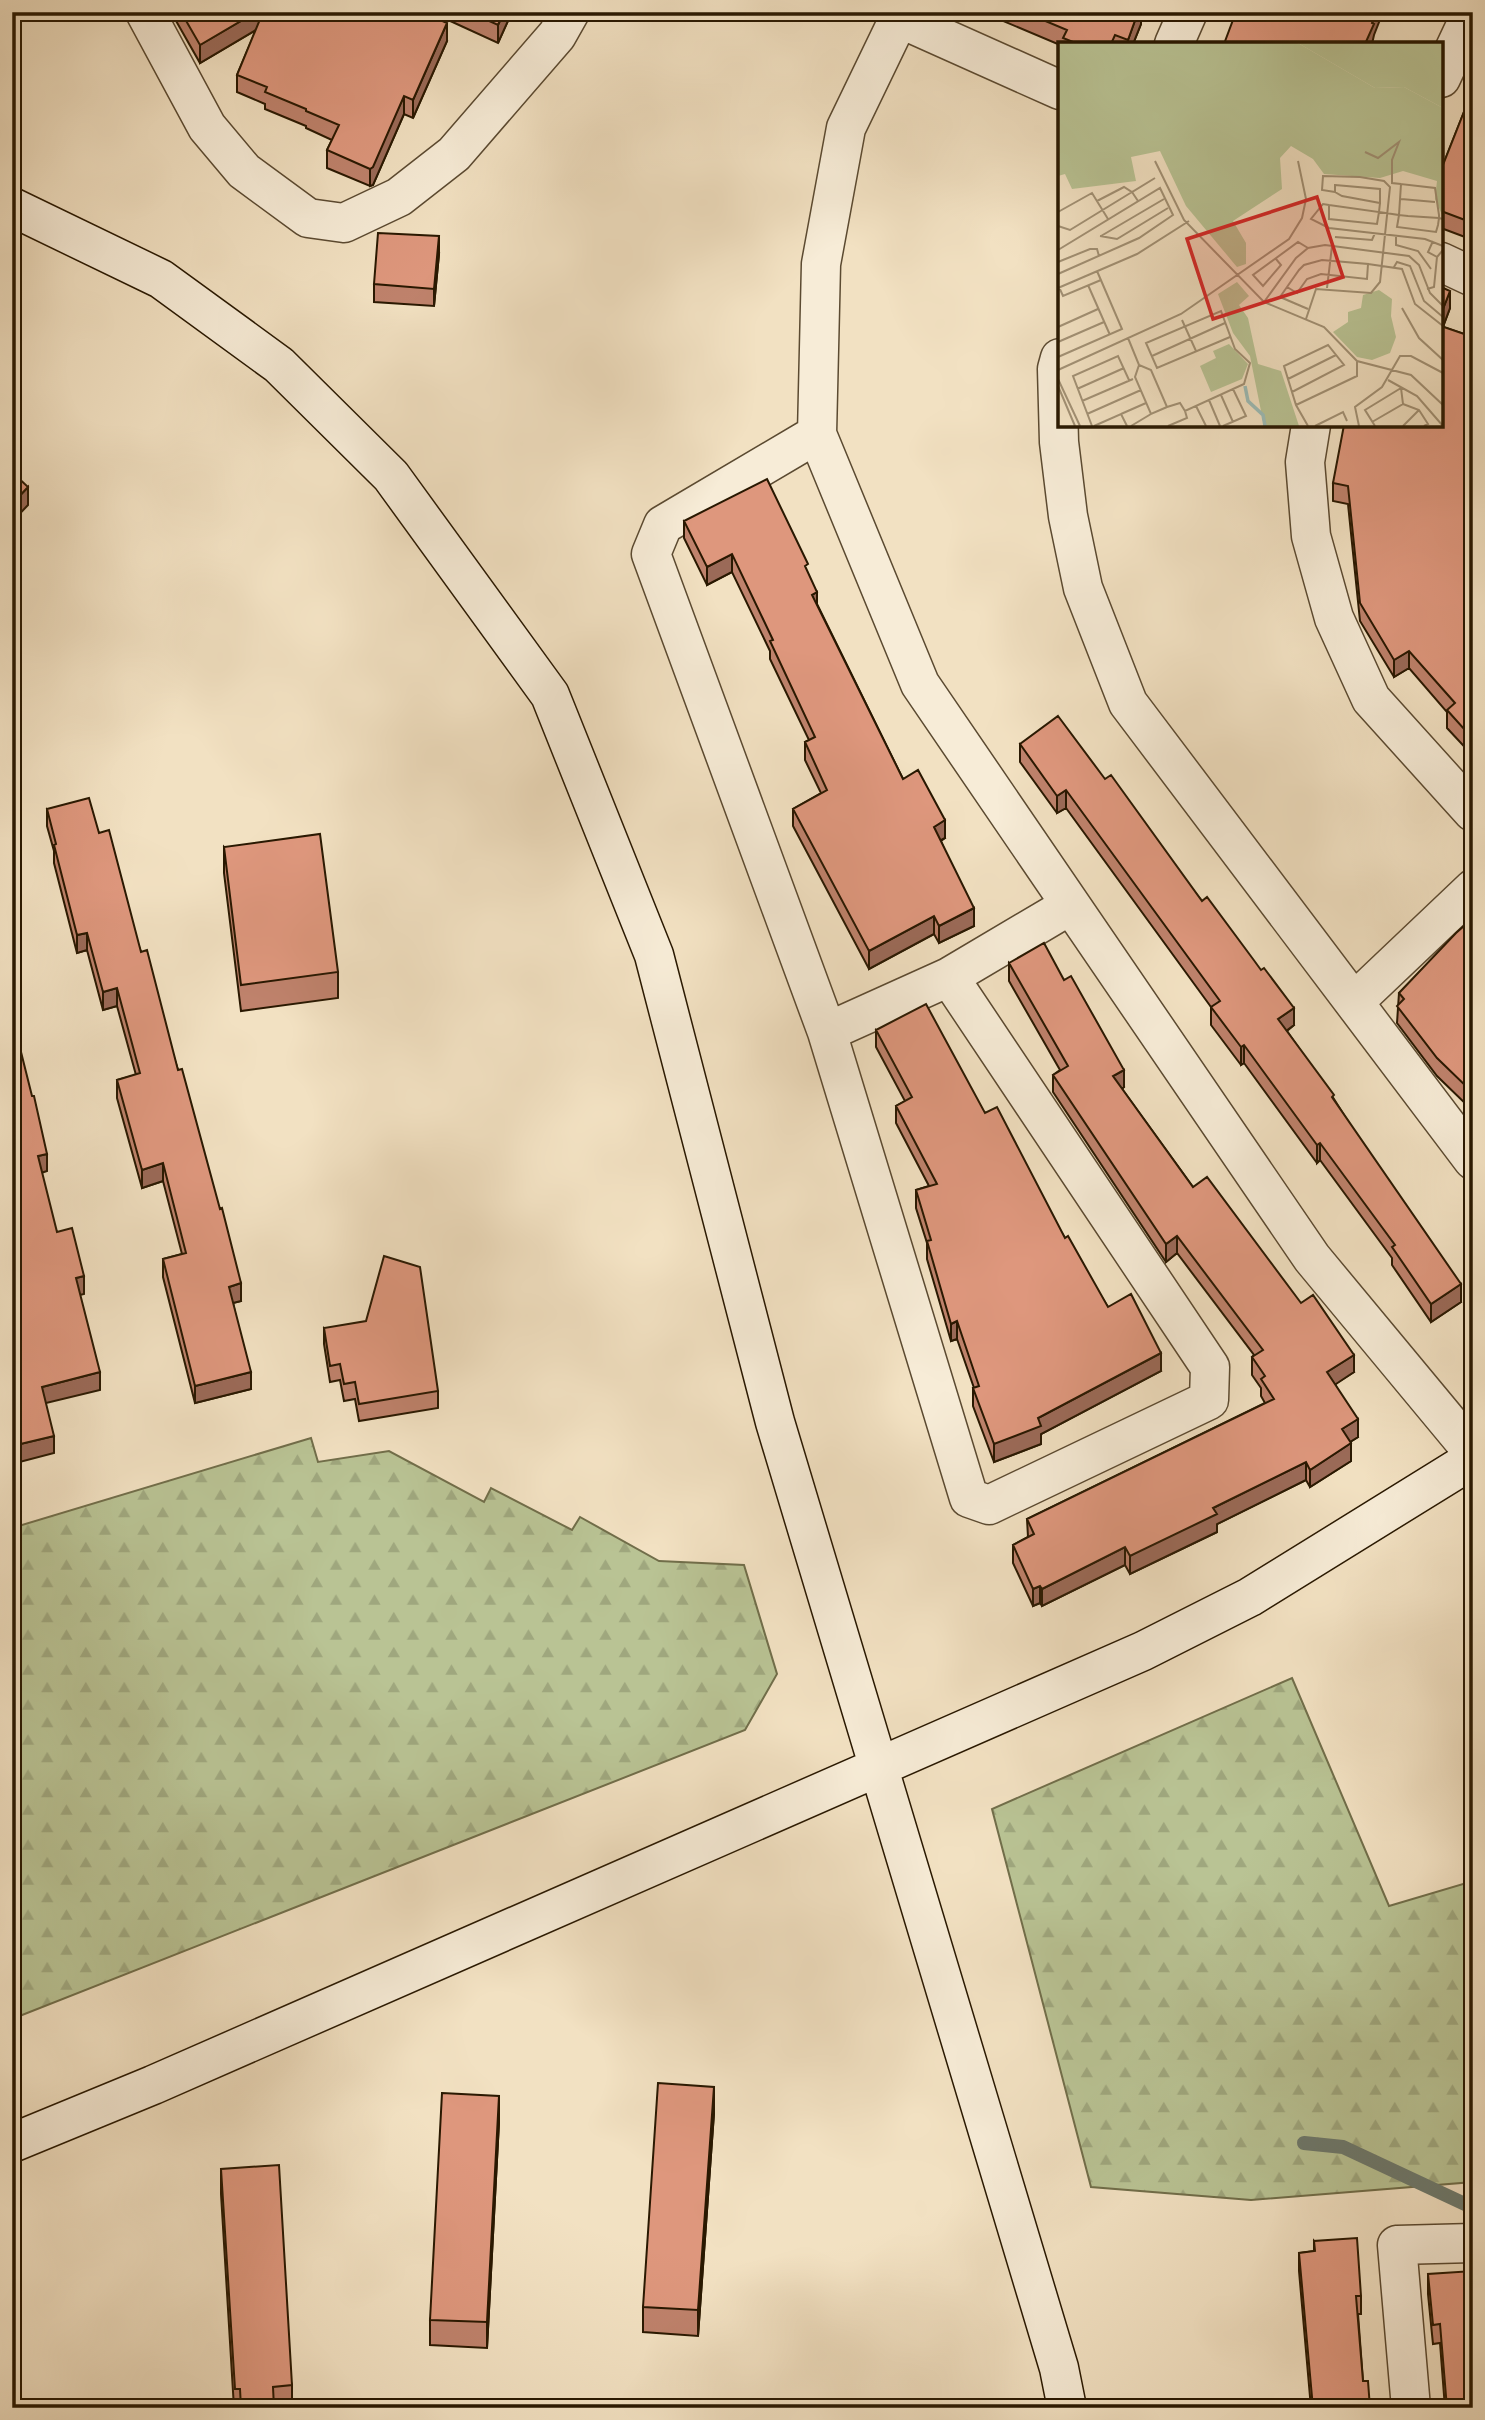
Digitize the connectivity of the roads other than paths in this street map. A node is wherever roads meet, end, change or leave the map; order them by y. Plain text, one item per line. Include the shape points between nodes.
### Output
1 (145, 12) edge
2 (570, 12) edge
3 (1188, 12) edge
4 (1472, 12) edge
5 (901, 15) edge
6 (1175, 42) edge
7 (1443, 74) edge
8 (1058, 89) edge
9 (12, 207) edge
10 (1443, 263) edge
11 (1473, 277) edge
12 (1058, 365) edge
13 (1058, 406) edge
14 (1059, 427) edge
15 (1311, 427) edge
16 (817, 435) junction
17 (1473, 811) edge
18 (1473, 889) edge
19 (1069, 906) junction
20 (948, 977) junction
21 (1354, 1002) junction
22 (827, 1032) junction
23 (1473, 1160) edge
24 (1473, 1452) edge
25 (1473, 1460) edge
26 (880, 1768) junction
27 (12, 2143) edge
28 (1473, 2243) edge
29 (1059, 2368) junction
30 (1067, 2408) edge
31 (1082, 2408) edge
32 (1410, 2408) edge

1 - 2 street via 207,127 244,171 308,218 344,223 399,197 454,154 557,35
3 - 6 street
4 - 7 street
5 - 8 street
5 - 16 street via 846,128 821,264
9 - 26 street via 161,279 279,365 391,476 550,695 654,956 775,1422
10 - 11 street
12 - 13 street
14 - 21 street via 1083,589 1128,703
15 - 17 street via 1305,462 1311,536 1334,618 1371,699
16 - 19 street via 920,684
16 - 22 street via 663,525 651,554
18 - 21 street
19 - 20 street
19 - 24 street via 1312,1258
20 - 22 street
20 - 22 street via 1210,1367 1209,1400 989,1505 969,1498
21 - 23 street
25 - 26 street via 1250,1597 1143,1651
26 - 27 street
26 - 29 street
28 - 32 street via 1397,2245
29 - 30 street
29 - 31 street

